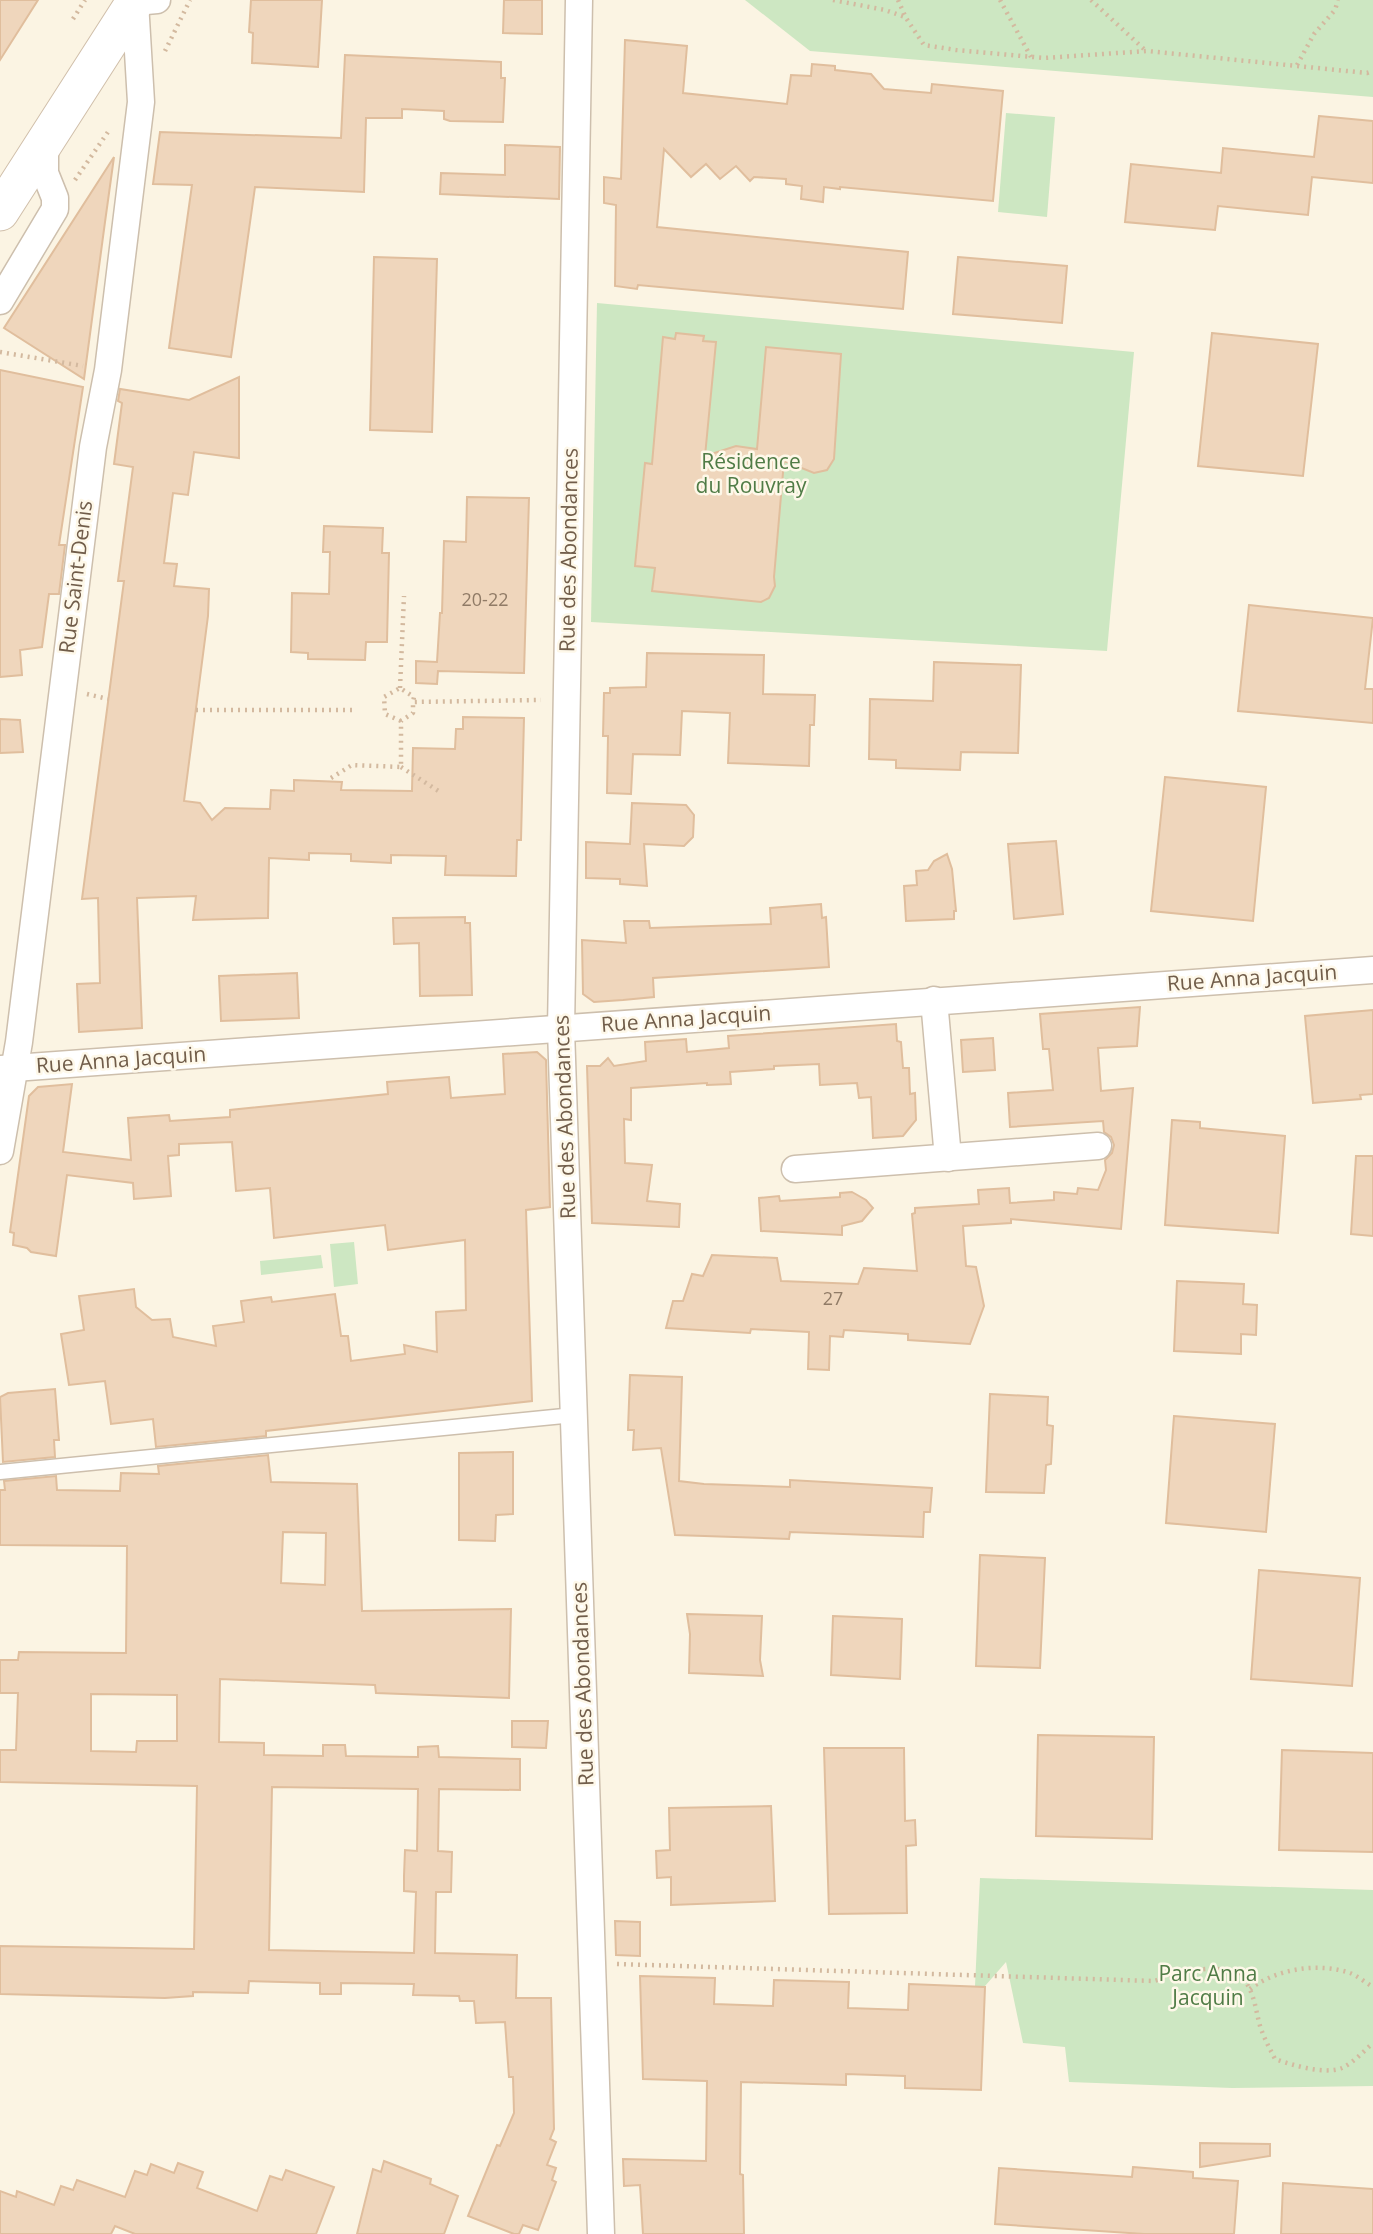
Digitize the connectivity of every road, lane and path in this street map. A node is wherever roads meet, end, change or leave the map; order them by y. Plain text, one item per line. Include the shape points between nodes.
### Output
1 (85, 0) edge
2 (579, 0) edge
3 (833, 0) edge
4 (898, 0) edge
5 (1000, 0) edge
6 (1091, 0) edge
7 (1338, 0) edge
8 (141, 1) edge
9 (906, 18) junction
10 (73, 19) dead end
11 (1147, 51) junction
12 (1032, 58) junction
13 (1297, 65) junction
14 (1373, 71) edge
15 (45, 142) junction
16 (0, 212) edge
17 (0, 301) edge
18 (0, 352) edge
19 (108, 370) junction
20 (404, 596) dead end
21 (400, 688) junction
22 (566, 699) junction
23 (413, 702) junction
24 (196, 710) dead end
25 (354, 710) dead end
26 (401, 720) junction
27 (401, 767) junction
28 (331, 778) dead end
29 (440, 792) dead end
30 (1373, 970) edge
31 (934, 1000) junction
32 (561, 1029) junction
33 (7, 1069) edge
34 (1098, 1146) dead end
35 (0, 1151) edge
36 (948, 1158) junction
37 (795, 1169) dead end
38 (574, 1415) junction
39 (0, 1472) edge
40 (592, 1963) junction
41 (1373, 1987) edge
42 (1251, 1989) junction
43 (1373, 2043) edge
44 (601, 2234) edge

1 - 10 path
2 - 22 street, Rue des Abondances
3 - 9 path
4 - 9 path
5 - 12 path
6 - 11 path
7 - 13 path
8 - 15 main road
8 - 19 street, Rue Saint-Denis via 141,102
9 - 12 path via 923,45
11 - 12 path
11 - 13 path
13 - 14 path
15 - 16 main road
15 - 17 street via 45,173 55,209
18 - 19 path
19 - 33 street, Rue Saint-Denis via 93,447
20 - 21 path
21 - 23 path via 414,697
21 - 26 path via 384,697 385,714
22 - 23 path
22 - 32 street, Rue des Abondances
23 - 26 path via 413,713
24 - 25 path
26 - 27 path
27 - 28 path via 352,765
27 - 29 path
30 - 31 street, Rue Anna Jacquin
31 - 32 street, Rue Anna Jacquin
31 - 36 street
32 - 33 street, Rue Anna Jacquin
32 - 38 street, Rue des Abondances
33 - 35 street, Rue Saint-Denis
34 - 36 street
36 - 37 street
38 - 39 lane
38 - 40 street, Rue des Abondances
40 - 42 path via 1154,1981 1222,1968 1234,1971
40 - 44 street, Rue des Abondances
41 - 42 path via 1351,1973 1315,1968 1284,1972
42 - 43 path via 1262,2032 1275,2059 1333,2070

